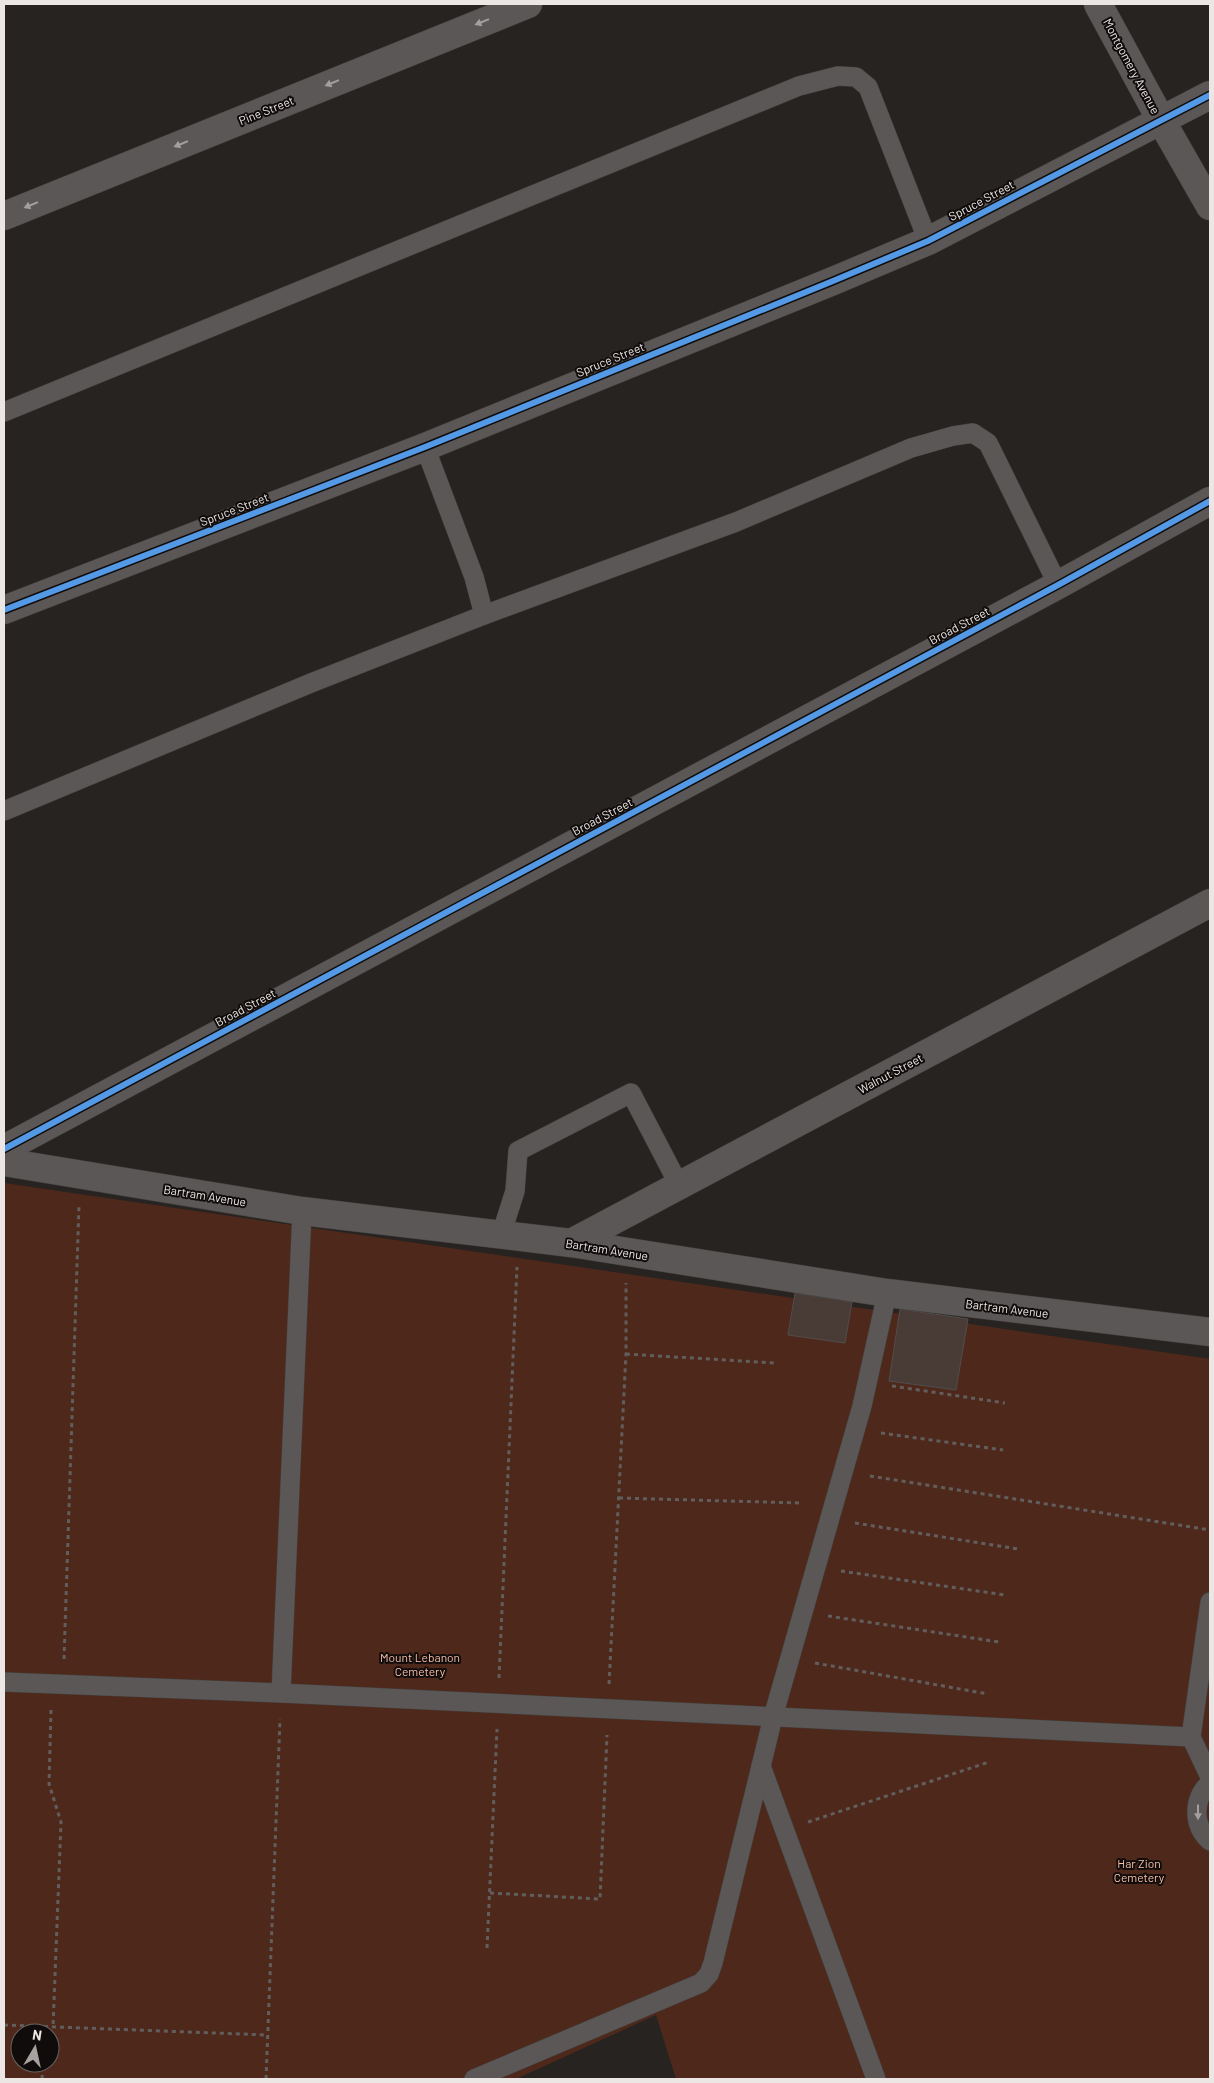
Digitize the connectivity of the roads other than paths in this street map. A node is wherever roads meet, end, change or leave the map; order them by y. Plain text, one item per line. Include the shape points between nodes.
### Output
1 (528, 4) edge
2 (1098, 4) edge
3 (1210, 95) edge
4 (1162, 122) junction
5 (1210, 206) edge
6 (4, 216) edge
7 (928, 241) junction
8 (4, 412) edge
9 (425, 447) junction
10 (1210, 502) edge
11 (1058, 585) junction
12 (4, 610) edge
13 (484, 615) junction
14 (4, 811) edge
15 (1210, 903) edge
16 (4, 1149) edge
17 (4, 1162) edge
18 (679, 1185) junction
19 (302, 1211) junction
20 (502, 1235) junction
21 (571, 1243) junction
22 (886, 1293) junction
23 (1210, 1332) edge
24 (1210, 1602) edge
25 (4, 1682) edge
26 (281, 1693) junction
27 (773, 1717) junction
28 (1191, 1736) junction
29 (761, 1766) junction
30 (1210, 1777) edge
31 (1210, 1783) edge
32 (1210, 1841) edge
33 (474, 2079) edge
34 (876, 2079) edge

1 -> 6 street, Pine Street
2 - 4 street, Montgomery Avenue
3 - 4 street, Spruce Street
4 - 5 street, Montgomery Avenue
4 - 7 street, Spruce Street
7 - 8 lane via 868,87 856,77 838,76 799,86
7 - 9 street, Spruce Street
9 - 12 street, Spruce Street
9 - 13 lane via 474,577
10 - 11 street, Broad Street
11 - 13 lane via 988,443 973,433 911,448 736,522
11 - 16 street, Broad Street
13 - 14 lane
15 - 18 street, Walnut Street
17 - 19 street, Bartram Avenue
18 - 20 lane via 631,1093 518,1151 515,1191
18 - 21 street, Walnut Street
19 - 20 street, Bartram Avenue
19 - 26 lane
20 - 21 street, Bartram Avenue
21 - 22 street, Bartram Avenue
22 - 23 street, Bartram Avenue
22 - 27 lane via 844,1471
24 - 28 lane
25 - 26 lane
26 - 27 lane
27 - 28 lane
27 - 29 lane
28 - 30 lane
29 - 33 lane via 713,1963 701,1983
29 - 34 lane
31 -> 32 lane via 1200,1797 1196,1813 1200,1829

